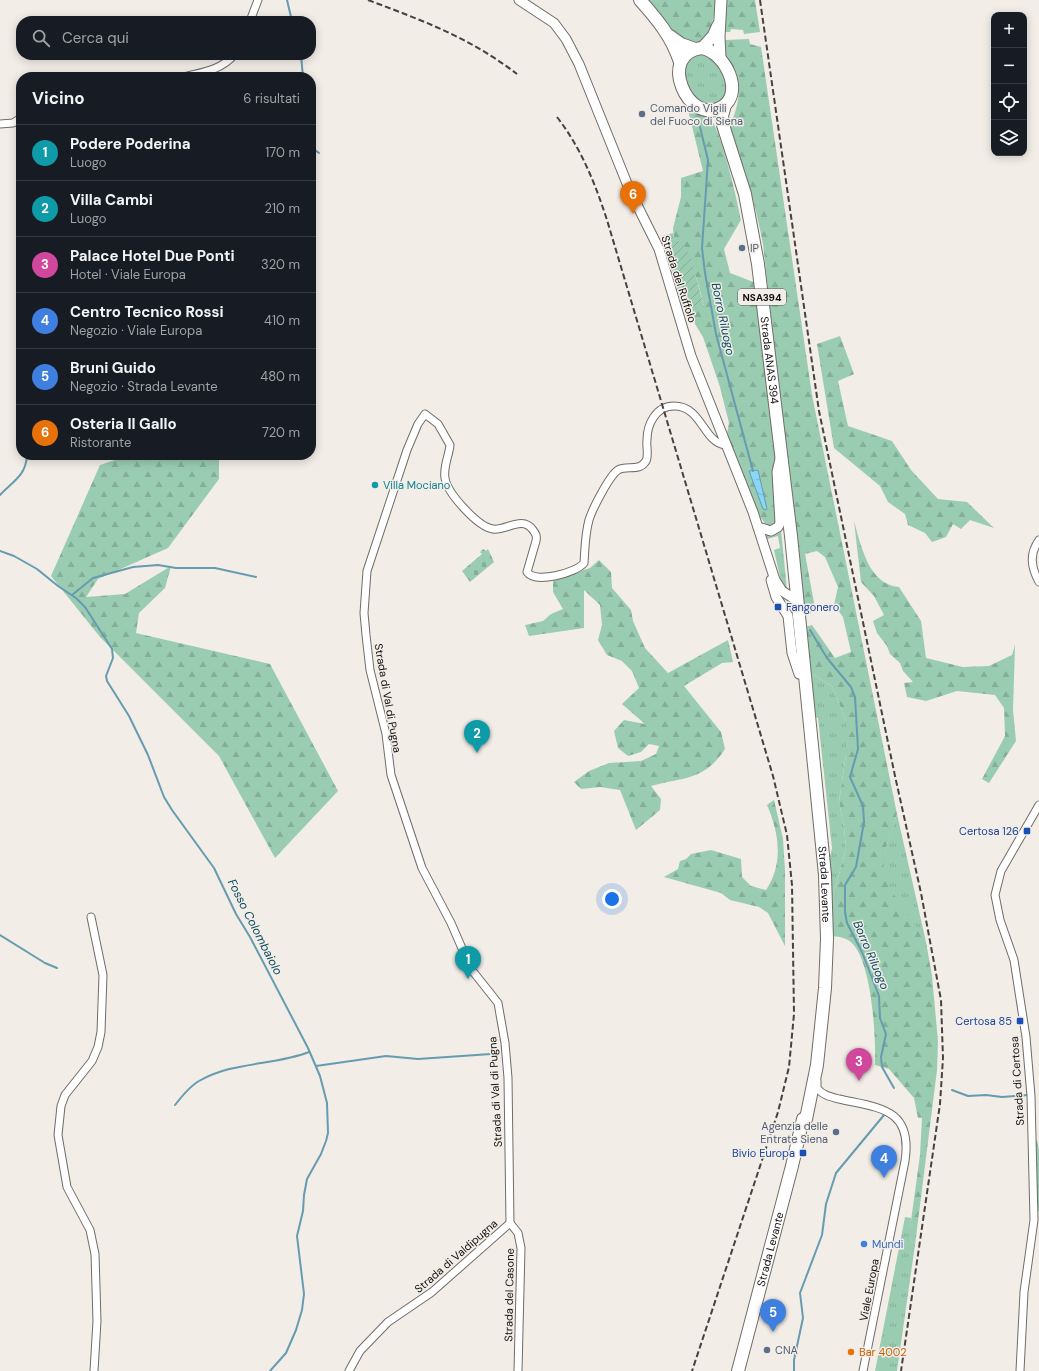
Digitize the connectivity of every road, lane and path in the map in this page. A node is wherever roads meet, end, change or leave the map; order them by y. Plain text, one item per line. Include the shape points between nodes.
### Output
1 (258, 0) edge
2 (519, 0) edge
3 (640, 0) edge
4 (721, 0) edge
5 (252, 16) edge
6 (720, 19) junction
7 (666, 32) junction
8 (698, 49) junction
9 (720, 58) junction
10 (230, 60) edge
11 (680, 62) junction
12 (206, 72) edge
13 (725, 105) junction
14 (706, 111) junction
15 (16, 121) edge
16 (0, 124) edge
17 (727, 140) junction
18 (725, 445) junction
19 (780, 457) junction
20 (758, 527) junction
21 (1039, 540) edge
22 (1039, 582) edge
23 (788, 600) junction
24 (810, 726) junction
25 (1039, 804) edge
26 (91, 917) dead end
27 (819, 1043) junction
28 (817, 1065) junction
29 (831, 1097) junction
30 (804, 1123) junction
31 (510, 1223) junction
32 (94, 1371) edge
33 (349, 1371) edge
34 (518, 1371) edge
35 (738, 1371) edge
36 (864, 1371) edge
37 (1020, 1371) edge

1 - 5 street
2 - 18 street, Strada del Ruffolo via 554,23 569,44 581,69 630,191 661,254 691,356
3 - 7 main road
4 - 6 main road
6 - 8 main road via 714,33
6 - 9 main road
7 - 8 main road via 681,44
7 - 11 main road, Strada ANAS 394
8 - 9 main road via 712,51
8 - 11 main road via 686,54
9 - 13 main road, Strada ANAS 394 via 732,83 730,96
10 - 12 street via 215,70
11 - 14 main road, Strada ANAS 394 via 680,77 686,94 694,104
13 - 14 main road
13 - 17 main road, Strada ANAS 394 / NSA394 via 722,120
14 - 17 main road, Strada ANAS 394 / NSA394 via 717,122
15 - 16 street
17 - 19 main road, Strada ANAS 394 / NSA394 via 745,194 755,238
18 - 20 street, Strada del Ruffolo
18 - 31 street, Strada di Val di Pugna via 715,441 698,418 686,408 673,406 659,411 649,424 645,462 640,466 622,469 609,480 590,519 584,563 572,571 538,577 527,572 537,536 531,527 525,524 492,529 465,509 449,489 444,473 450,445 438,424 426,414 418,424 408,450 369,565 365,593 366,635 370,670 386,734 391,775 426,880 451,923 471,969 498,1003 508,1078
19 - 20 street via 777,472 780,523 771,531
19 - 23 main road, Strada ANAS 394 / NSA394 via 784,489 783,529
20 - 23 street, Strada del Ruffolo via 776,583
21 - 22 street via 1033,551 1032,562
23 - 24 main road, Strada Levante
23 - 24 main road, Strada Levante
24 - 27 main road, Strada Levante via 827,902 826,981
25 - 37 street, Strada di Certosa via 1001,871 995,895 1000,920 1014,960 1030,1080 1034,1220 1024,1292
26 - 32 street via 103,975 101,1032 92,1061 65,1095 58,1135 66,1187 90,1230 95,1254 97,1321
27 - 28 main road, Strada Levante
27 - 30 main road, Strada Levante
28 - 29 street, Viale Europa via 817,1088
28 - 30 main road, Strada Levante
29 - 30 street, Viale Europa via 819,1097 814,1100
29 - 36 street, Viale Europa via 892,1113 900,1123 906,1147
30 - 35 main road, Strada Levante
31 - 33 street, Strada di Valdipugna via 432,1292 388,1322 360,1351
31 - 34 street, Strada del Casone via 518,1233 521,1248

